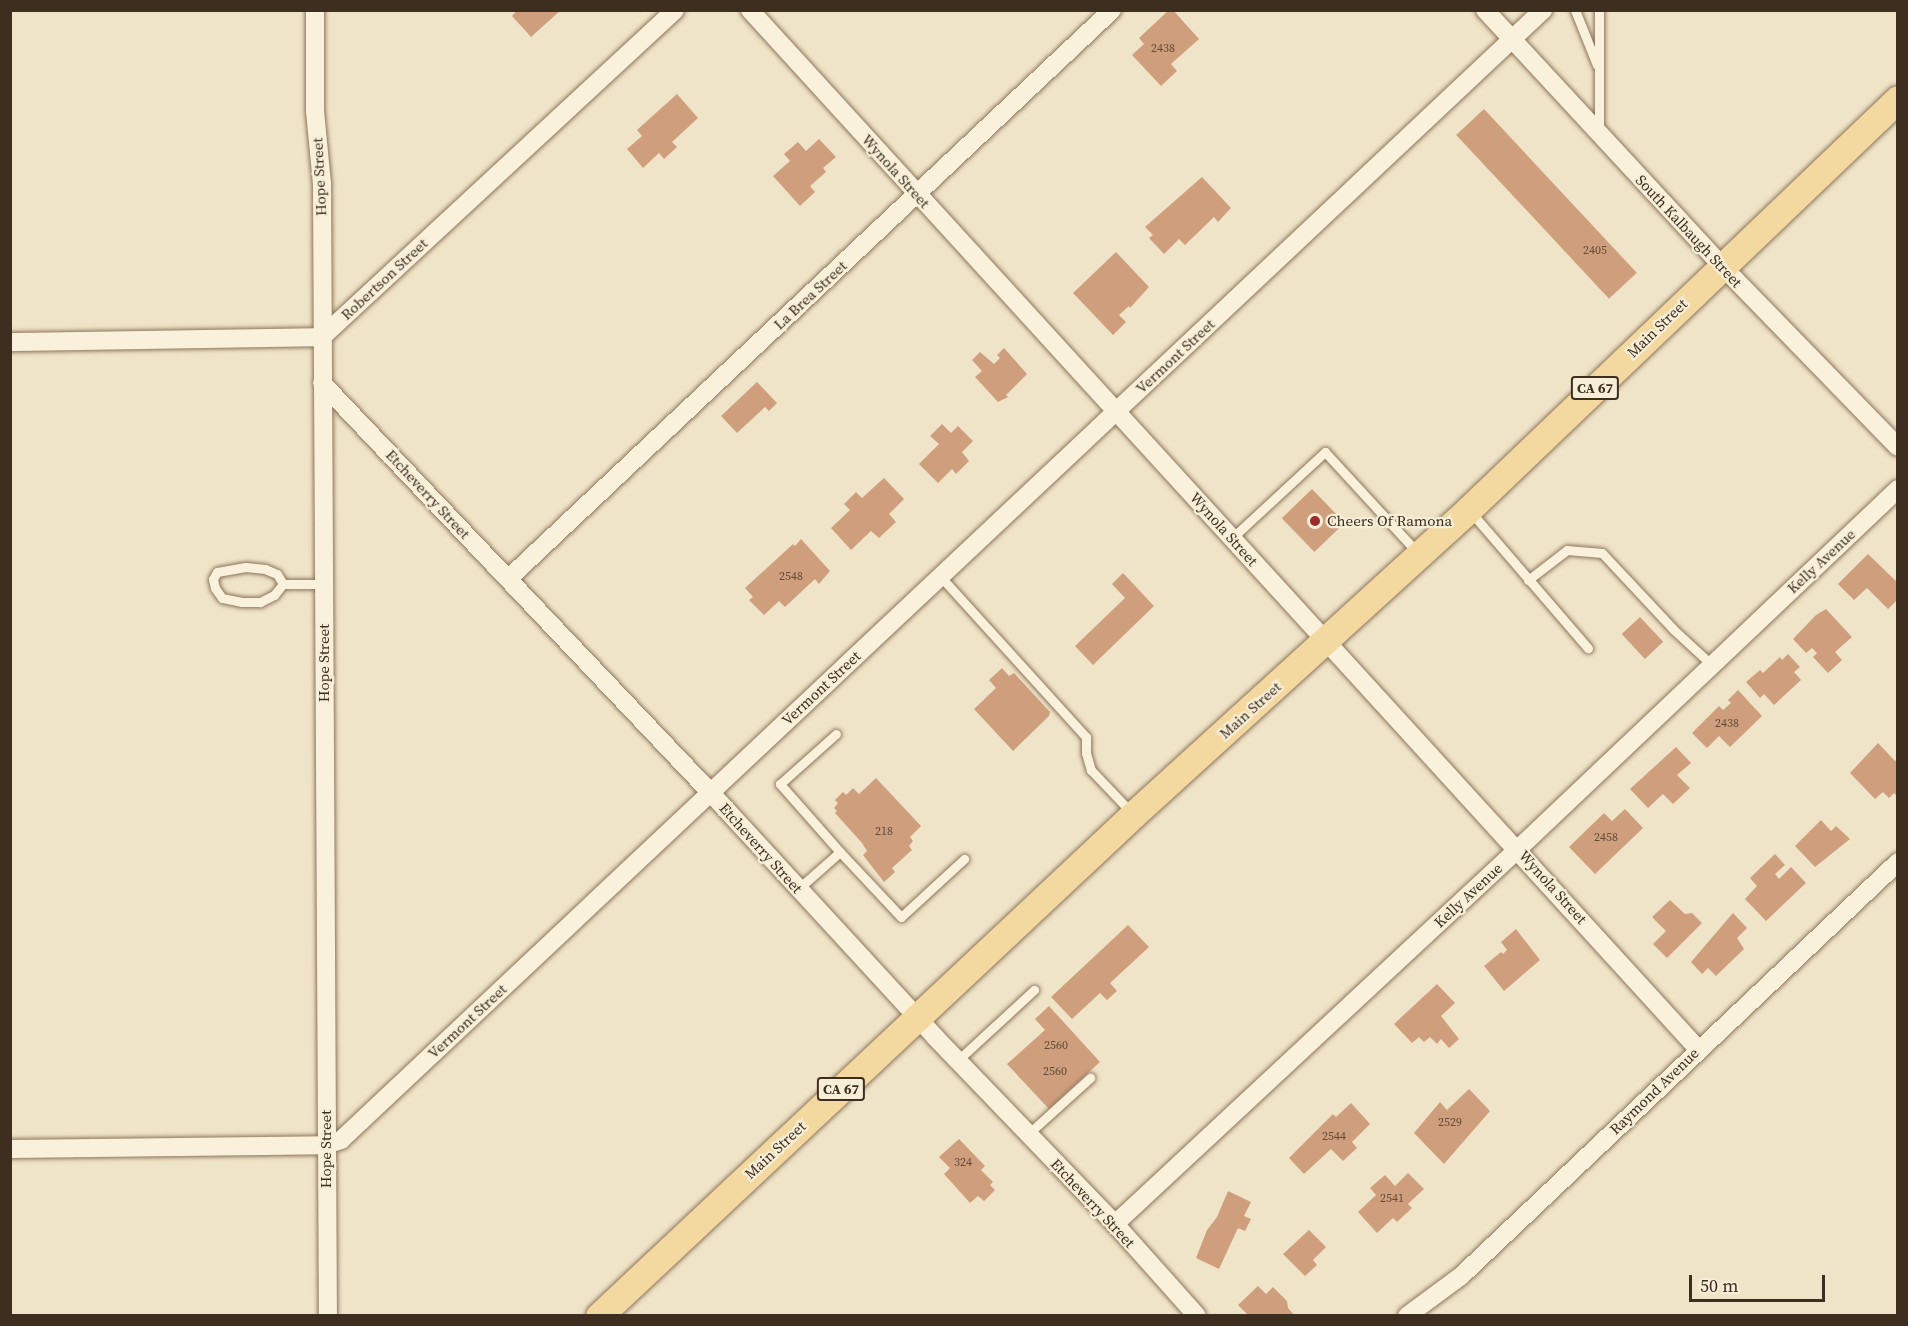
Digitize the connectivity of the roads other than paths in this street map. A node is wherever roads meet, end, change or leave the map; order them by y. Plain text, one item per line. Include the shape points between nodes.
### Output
1 (315, 10) edge
2 (675, 10) edge
3 (750, 10) edge
4 (1112, 10) edge
5 (1485, 10) edge
6 (1543, 10) edge
7 (1575, 10) edge
8 (1599, 10) edge
9 (1512, 40) junction
10 (1599, 70) junction
11 (1898, 99) edge
12 (1599, 134) junction
13 (917, 194) junction
14 (1722, 266) junction
15 (322, 337) junction
16 (10, 342) edge
17 (322, 383) junction
18 (1117, 411) junction
19 (1898, 447) edge
20 (1898, 489) edge
21 (1469, 509) junction
22 (1232, 538) junction
23 (1419, 555) junction
24 (940, 576) junction
25 (508, 579) junction
26 (1528, 580) junction
27 (283, 585) junction
28 (323, 585) junction
29 (1326, 642) junction
30 (1588, 648) dead end
31 (1712, 665) junction
32 (836, 734) dead end
33 (710, 792) junction
34 (1133, 815) junction
35 (1518, 849) junction
36 (840, 852) junction
37 (964, 859) dead end
38 (1898, 862) edge
39 (798, 889) junction
40 (1034, 990) dead end
41 (918, 1019) junction
42 (1698, 1049) junction
43 (957, 1061) junction
44 (1090, 1078) dead end
45 (1028, 1134) junction
46 (326, 1145) junction
47 (10, 1149) edge
48 (1115, 1224) junction
49 (328, 1316) edge
50 (599, 1316) edge
51 (1197, 1316) edge
52 (1407, 1316) edge

1 - 15 street, Hope Street via 315,111 322,184
2 - 15 street, Robertson Street
3 - 13 street, Wynola Street
4 - 13 street, La Brea Street
5 - 9 street, South Kalbaugh Street
6 - 9 street, Vermont Street
7 - 10 lane
8 - 10 lane
9 - 12 street, South Kalbaugh Street
9 - 18 street, Vermont Street
10 - 12 lane
11 - 14 main road, Main Street / CA 67
12 - 14 street, South Kalbaugh Street
13 - 18 street, Wynola Street
13 - 25 street, La Brea Street
14 - 19 street, South Kalbaugh Street
14 - 21 main road, Main Street / CA 67
15 - 16 street
15 - 17 street, Hope Street
17 - 25 street, Etcheverry Street
17 - 28 street, Hope Street
18 - 22 street, Wynola Street
18 - 24 street, Vermont Street
20 - 31 street, Kelly Avenue
21 - 23 main road, Main Street / CA 67
21 - 26 lane
22 - 23 lane via 1325,452
22 - 29 street, Wynola Street
23 - 29 main road, Main Street / CA 67
24 - 33 street, Vermont Street
24 - 34 lane via 1086,737 1091,770
25 - 33 street, Etcheverry Street
26 - 30 lane
26 - 31 lane via 1567,550 1602,552
27 - 27 lane via 277,574 246,567 217,572 213,579 222,598 242,602 260,602
27 - 28 lane
28 - 46 street, Hope Street
29 - 34 main road, Main Street / CA 67
29 - 35 street, Wynola Street
31 - 35 street, Kelly Avenue
32 - 36 lane via 780,784
33 - 39 street, Etcheverry Street
33 - 46 street, Vermont Street via 341,1140
34 - 41 main road, Main Street / CA 67
35 - 42 street, Wynola Street
35 - 48 street, Kelly Avenue
36 - 37 lane via 901,918
36 - 39 lane
38 - 42 street, Raymond Avenue
39 - 41 street, Etcheverry Street
40 - 43 lane
41 - 43 street, Etcheverry Street
41 - 50 main road, Main Street / CA 67
42 - 52 street, Raymond Avenue via 1461,1276
43 - 45 street, Etcheverry Street
44 - 45 lane
45 - 48 street, Etcheverry Street
46 - 47 street, Vermont Street
46 - 49 street, Hope Street
48 - 51 street, Etcheverry Street

